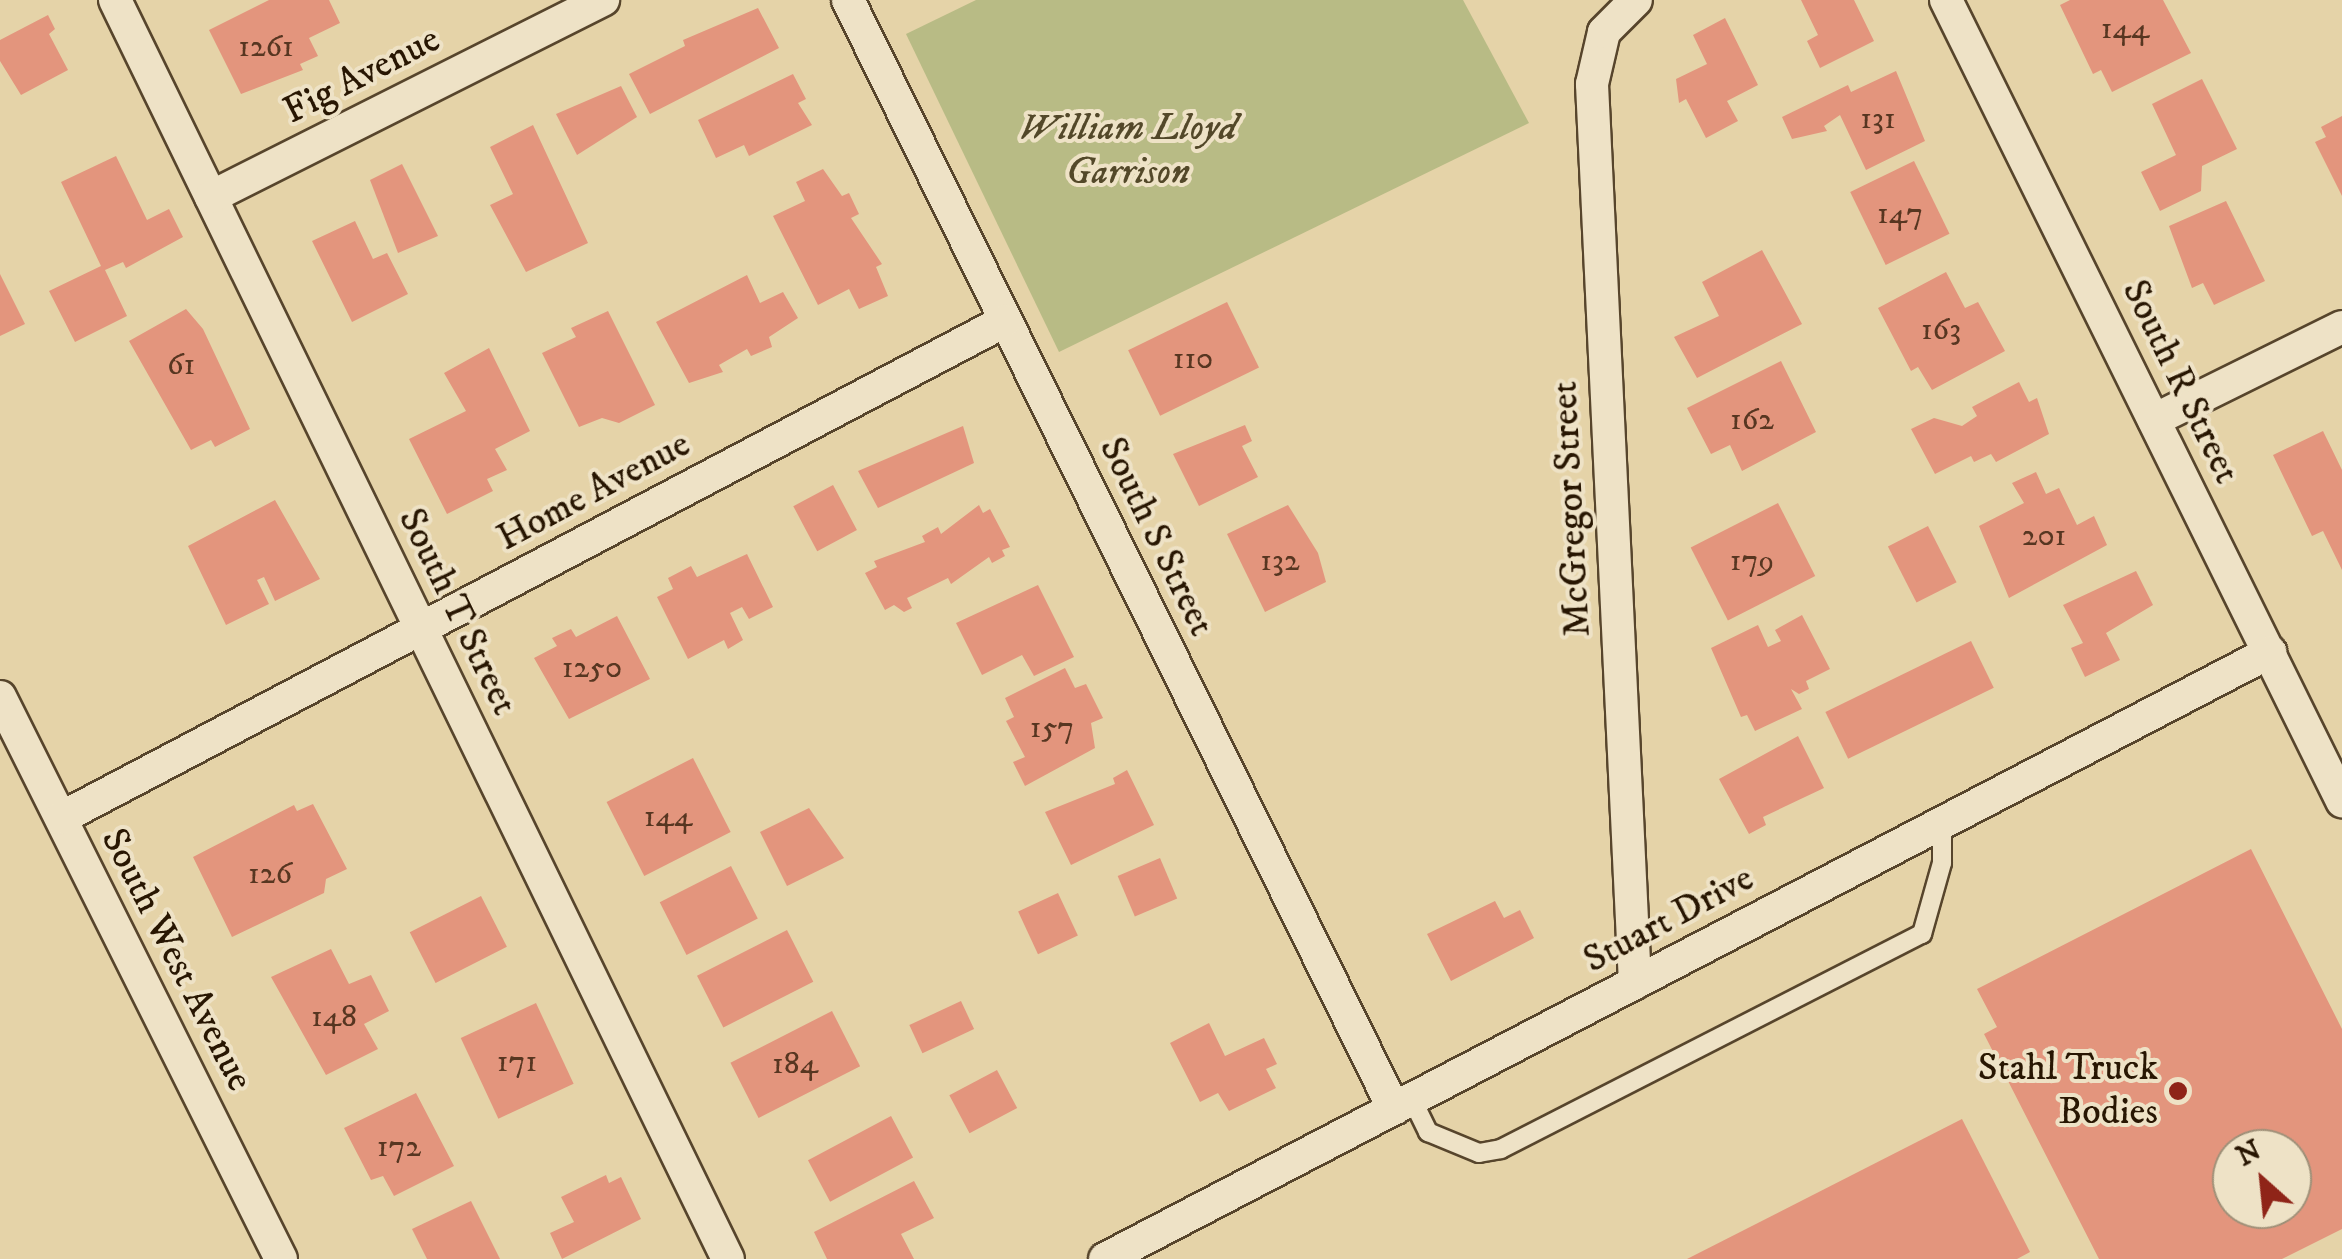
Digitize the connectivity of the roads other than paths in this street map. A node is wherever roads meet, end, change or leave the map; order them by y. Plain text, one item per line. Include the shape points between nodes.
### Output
1 (115, 0) edge
2 (603, 0) edge
3 (848, 0) edge
4 (1636, 0) edge
5 (1946, 0) edge
6 (211, 197) junction
7 (1005, 320) junction
8 (2342, 328) edge
9 (2154, 420) junction
10 (420, 629) junction
11 (2270, 652) junction
12 (0, 697) edge
13 (2339, 785) edge
14 (60, 818) junction
15 (1942, 823) junction
16 (1635, 983) junction
17 (1403, 1104) junction
18 (281, 1259) edge
19 (728, 1259) edge
20 (1105, 1259) edge

1 - 6 street, South T Street
2 - 6 street, Fig Avenue
3 - 7 street, South S Street
4 - 16 street, McGregor Street via 1604,32 1592,84
5 - 9 street, South R Street
6 - 10 street, South T Street
7 - 10 street, Home Avenue
7 - 17 street, South S Street
8 - 9 street
9 - 11 street, South R Street
10 - 14 street, Home Avenue
10 - 19 street, South T Street
11 - 13 street, South R Street
11 - 15 street, Stuart Drive
12 - 14 street, South West Avenue
14 - 18 street, South West Avenue
15 - 16 street, Stuart Drive
15 - 17 lane via 1942,863 1922,934 1501,1149 1478,1153 1428,1132
16 - 17 street, Stuart Drive
17 - 20 street, Stuart Drive

